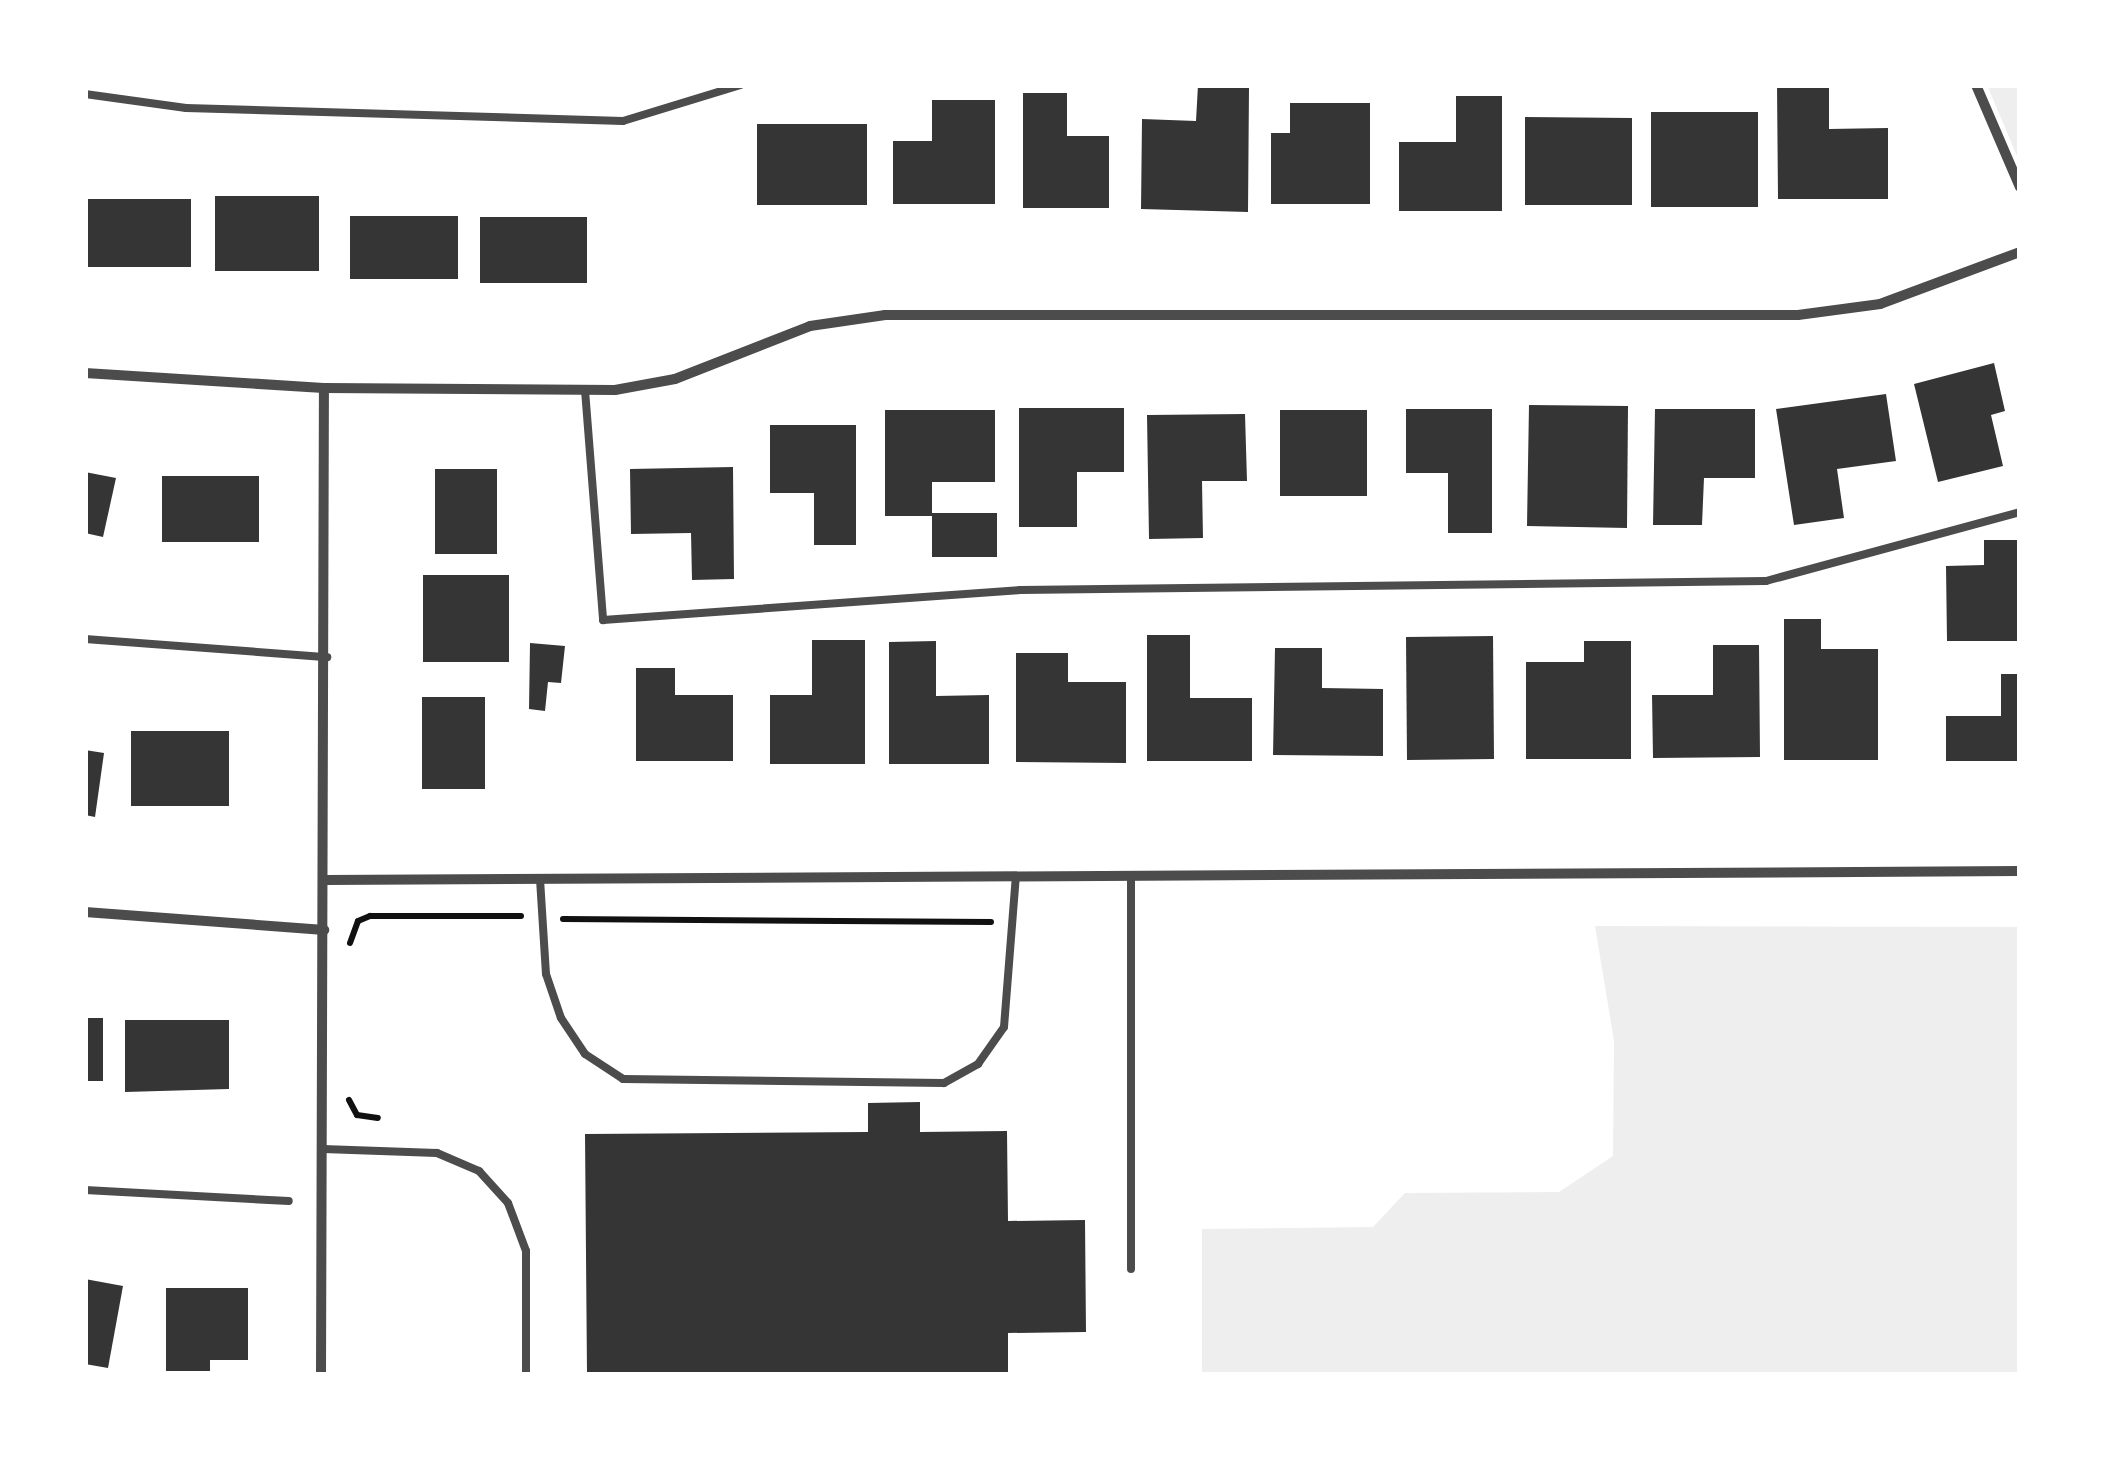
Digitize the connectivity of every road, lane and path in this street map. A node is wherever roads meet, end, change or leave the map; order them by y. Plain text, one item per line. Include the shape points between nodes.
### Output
1 (742, 85) edge
2 (1976, 85) edge
3 (85, 94) edge
4 (2020, 188) edge
5 (2020, 252) edge
6 (85, 373) edge
7 (324, 388) junction
8 (585, 390) junction
9 (2020, 512) edge
10 (85, 639) edge
11 (327, 657) junction
12 (2020, 871) edge
13 (1016, 876) junction
14 (1131, 876) junction
15 (540, 879) junction
16 (324, 880) junction
17 (85, 912) edge
18 (542, 916) junction
19 (1014, 922) junction
20 (324, 930) junction
21 (348, 952) dead end
22 (349, 1094) dead end
23 (378, 1118) dead end
24 (322, 1149) junction
25 (85, 1190) edge
26 (289, 1201) dead end
27 (1131, 1269) dead end
28 (321, 1375) edge
29 (526, 1375) edge

1 - 3 lane via 623,121 186,108
2 - 4 street
5 - 8 street via 1880,304 1798,315 885,315 810,326 675,379
6 - 7 street
7 - 8 street
7 - 11 street
8 - 9 lane via 602,620 1020,590 1766,581
10 - 11 lane
11 - 16 street
12 - 14 street
13 - 14 street
13 - 15 street
13 - 19 lane
14 - 27 lane
15 - 16 street
15 - 18 lane
16 - 20 street
17 - 20 street
18 - 19 path
18 - 19 lane via 546,974 561,1018 586,1054 623,1079 642,1080 944,1082 978,1064 1004,1027
18 - 21 path via 370,916 358,921
20 - 24 street
22 - 23 path via 357,1115
24 - 28 street
24 - 29 lane via 437,1153 479,1171 498,1192 526,1250
25 - 26 lane

